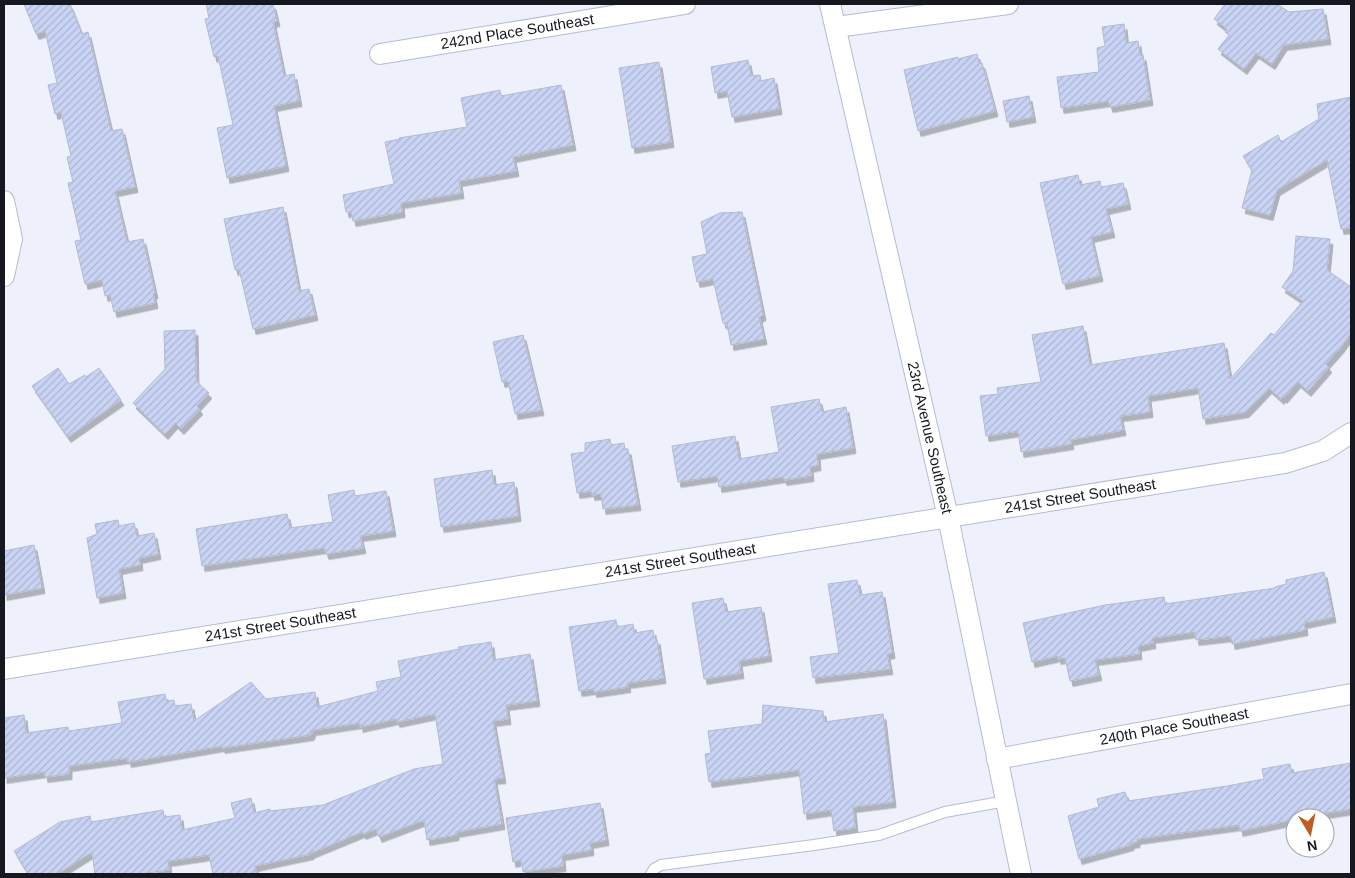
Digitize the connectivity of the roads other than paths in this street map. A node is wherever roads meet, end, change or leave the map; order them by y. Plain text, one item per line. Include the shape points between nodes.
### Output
1 (685, 4) edge
2 (830, 4) edge
3 (1008, 4) edge
4 (836, 27) junction
5 (380, 54) dead end
6 (4, 202) edge
7 (4, 276) edge
8 (1351, 433) edge
9 (948, 517) junction
10 (4, 669) edge
11 (1351, 694) edge
12 (997, 759) junction
13 (1006, 801) junction
14 (651, 874) edge
15 (1021, 874) edge

1 - 5 street, 242nd Place Southeast
2 - 4 street, 23rd Avenue Southeast
3 - 4 street
4 - 9 street, 23rd Avenue Southeast
6 - 7 street via 12,239
8 - 9 street, 241st Street Southeast via 1323,451 1285,463
9 - 10 street, 241st Street Southeast
9 - 12 street, 23rd Avenue Southeast
11 - 12 street, 240th Place Southeast
12 - 13 street, 23rd Avenue Southeast
13 - 14 lane via 945,812 879,834 661,865
13 - 15 street, 23rd Avenue Southeast

